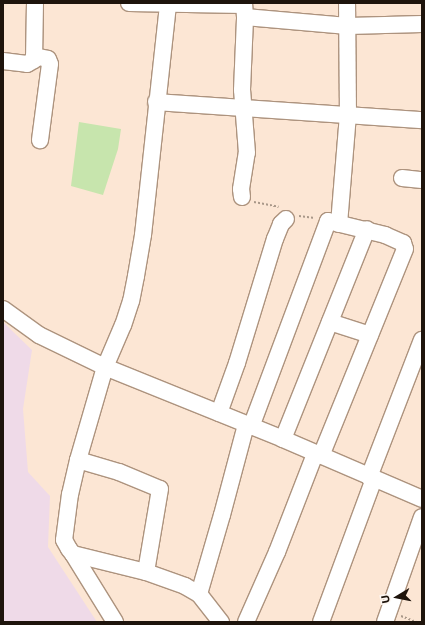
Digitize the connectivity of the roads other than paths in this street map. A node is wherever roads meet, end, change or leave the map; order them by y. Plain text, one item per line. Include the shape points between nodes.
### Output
1 (35, 3) edge
2 (129, 3) edge
3 (347, 3) edge
4 (168, 5) junction
5 (245, 9) edge
6 (422, 24) edge
7 (348, 26) junction
8 (34, 56) junction
9 (3, 61) edge
10 (156, 102) junction
11 (244, 108) junction
12 (348, 115) junction
13 (422, 120) edge
14 (40, 140) dead end
15 (402, 178) dead end
16 (422, 180) edge
17 (242, 197) road end
18 (286, 219) road end
19 (334, 222) junction
20 (367, 229) junction
21 (3, 309) edge
22 (330, 322) junction
23 (370, 335) junction
24 (422, 340) edge
25 (105, 367) junction
26 (218, 413) junction
27 (248, 426) junction
28 (282, 439) junction
29 (318, 455) junction
30 (78, 460) junction
31 (372, 478) junction
32 (422, 499) edge
33 (422, 517) edge
34 (74, 554) junction
35 (146, 572) junction
36 (199, 594) junction
37 (387, 617) edge
38 (115, 622) edge
39 (221, 622) edge
40 (246, 622) edge
41 (321, 622) edge

1 - 8 street
2 - 4 street
3 - 7 street
4 - 5 street
4 - 10 street
5 - 7 street
5 - 11 street
6 - 7 street
7 - 12 street
8 - 9 street via 33,62 29,63
8 - 14 street via 48,59 50,64
10 - 11 street
10 - 25 street via 143,235 136,276 125,319
11 - 12 street
11 - 17 street via 246,153
12 - 13 street
12 - 19 street
15 - 16 street
18 - 26 street via 281,224 237,363
19 - 20 street
19 - 27 street
20 - 22 street
20 - 23 street via 405,245
21 - 25 street via 39,335
22 - 23 street
22 - 28 street
23 - 29 street
24 - 31 street
25 - 26 street
25 - 30 street
26 - 27 street
27 - 28 street
27 - 36 street
28 - 29 street
29 - 31 street
29 - 40 street
30 - 34 street via 70,494 64,540
30 - 35 street via 119,472 160,489
31 - 32 street
31 - 41 street
33 - 37 street
34 - 35 street
34 - 38 street
35 - 36 street via 167,578
36 - 39 street

